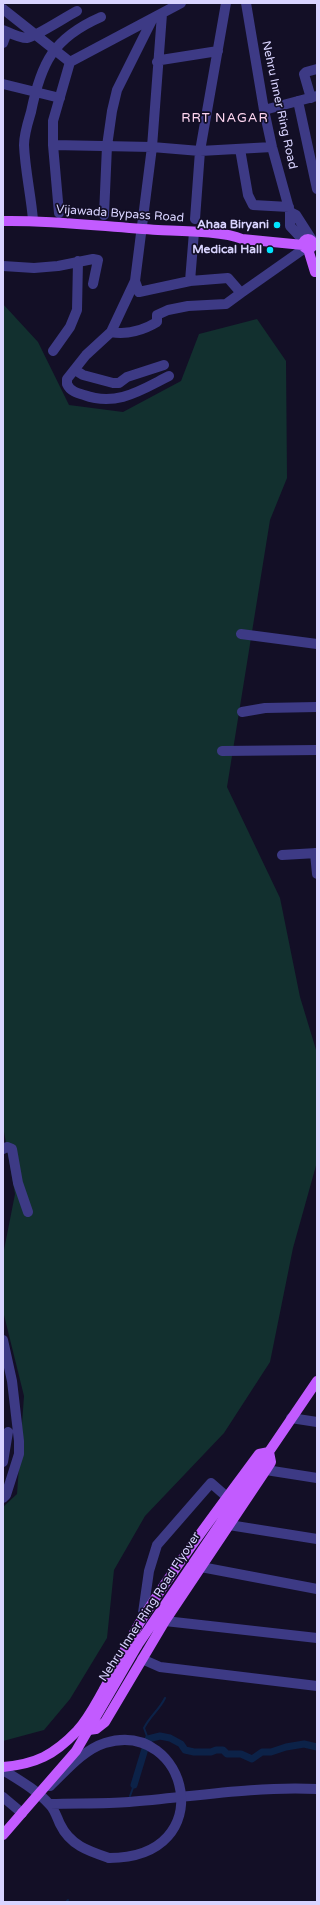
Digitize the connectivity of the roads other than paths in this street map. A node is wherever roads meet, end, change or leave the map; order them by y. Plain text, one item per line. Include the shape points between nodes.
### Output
1 (180, 3) edge
2 (226, 3) edge
3 (246, 3) edge
4 (169, 6) edge
5 (3, 9) edge
6 (77, 11) dead end
7 (162, 14) junction
8 (101, 18) dead end
9 (152, 20) junction
10 (5, 31) edge
11 (35, 36) junction
12 (3, 43) edge
13 (54, 50) junction
14 (218, 51) junction
15 (70, 62) junction
16 (157, 62) junction
17 (317, 69) edge
18 (3, 84) edge
19 (35, 92) junction
20 (314, 97) edge
21 (60, 98) junction
22 (298, 101) junction
23 (264, 110) junction
24 (53, 145) junction
25 (107, 146) junction
26 (152, 147) junction
27 (272, 147) junction
28 (240, 149) junction
29 (200, 150) junction
30 (317, 188) edge
31 (290, 209) junction
32 (59, 213) dead end
33 (104, 215) dead end
34 (195, 219) dead end
35 (33, 220) junction
36 (3, 221) edge
37 (142, 229) junction
38 (194, 232) junction
39 (309, 244) edge
40 (78, 261) junction
41 (3, 266) edge
42 (316, 272) edge
43 (190, 281) junction
44 (135, 282) junction
45 (93, 284) dead end
46 (240, 293) junction
47 (112, 332) junction
48 (54, 351) dead end
49 (164, 365) dead end
50 (75, 370) junction
51 (170, 376) dead end
52 (241, 634) dead end
53 (317, 644) edge
54 (317, 707) edge
55 (242, 712) dead end
56 (317, 750) edge
57 (222, 751) dead end
58 (316, 853) edge
59 (282, 855) dead end
60 (317, 874) edge
61 (3, 1149) edge
62 (28, 1212) dead end
63 (3, 1340) edge
64 (317, 1381) edge
65 (291, 1418) junction
66 (317, 1422) edge
67 (10, 1432) edge
68 (269, 1452) junction
69 (3, 1462) edge
70 (263, 1467) junction
71 (317, 1478) edge
72 (227, 1497) junction
73 (3, 1498) edge
74 (229, 1525) junction
75 (317, 1539) edge
76 (201, 1567) junction
77 (317, 1589) edge
78 (142, 1620) junction
79 (165, 1621) junction
80 (317, 1638) edge
81 (142, 1659) junction
82 (317, 1686) edge
83 (77, 1731) junction
84 (3, 1768) edge
85 (317, 1789) edge
86 (3, 1797) edge
87 (50, 1804) junction
88 (24, 1812) junction
89 (3, 1835) edge

1 - 4 street
2 - 14 street
3 - 23 street, Nehru Inner Ring Road
4 - 7 street
5 - 11 street
6 - 11 street
7 - 9 street
7 - 16 street
8 - 13 street via 85,24
9 - 15 street
9 - 25 street via 117,90
10 - 11 street via 21,37
10 - 12 street
11 - 13 street
13 - 15 street
13 - 19 street
14 - 16 street
14 - 29 street
15 - 21 street
16 - 26 street
17 - 20 street via 304,74
18 - 19 street
19 - 21 street
19 - 35 street via 24,143
20 - 22 street
21 - 24 street via 53,121
22 - 23 street
22 - 30 street
23 - 27 street, Nehru Inner Ring Road
24 - 25 street
24 - 32 street
25 - 26 street
25 - 33 street
26 - 29 street
26 - 37 street
27 - 28 street
27 - 31 street, Nehru Inner Ring Road
28 - 29 street
28 - 31 street via 248,194 253,205
29 - 34 street
31 - 39 street, Nehru Inner Ring Road via 292,229
35 - 36 main road, Vijawada Bypass Road
35 - 37 main road, Vijawada Bypass Road
37 - 38 main road, Vijawada Bypass Road
37 - 44 street
38 - 39 main road, Vijawada Bypass Road via 236,236 242,240
38 - 43 street
39 - 42 main road
39 - 46 street
40 - 41 street via 34,268
40 - 45 street via 98,260
40 - 48 street via 77,310 70,327
43 - 44 street via 139,292
43 - 46 street via 228,278
44 - 47 street
46 - 47 street via 226,304 168,310 157,315 157,322 133,332
47 - 50 street via 86,355
49 - 50 street via 127,377 119,383 83,375
50 - 51 street via 67,380 68,386 84,395 105,400 126,396
52 - 53 street
54 - 55 street via 265,708
56 - 57 street
58 - 59 street
58 - 60 street
61 - 62 street via 12,1149 18,1183
63 - 67 street via 12,1381
64 - 65 main road
65 - 66 street
65 - 68 main road
67 - 69 street
67 - 73 street via 19,1454
68 - 70 main road via 271,1462
68 - 72 main road via 259,1454
70 - 71 street
70 - 74 main road
70 - 88 main road, Nehru Inner Ring Road Flyover, bridge via 137,1646 76,1751
72 - 78 main road
72 - 78 street via 211,1483 157,1545 149,1571
74 - 75 street
74 - 76 main road
76 - 77 street
76 - 79 main road
78 - 83 main road via 89,1716
79 - 80 street
79 - 81 main road
81 - 82 street via 160,1667
81 - 83 main road via 105,1722 96,1729
83 - 84 main road via 57,1749 42,1758 25,1765
84 - 87 street
85 - 87 street via 243,1791 127,1802
86 - 88 street
87 - 88 street, bridge via 65,1833 72,1840 90,1852 109,1858 127,1857 149,1851 166,1838 177,1821 182,1801 180,1784 165,1758 150,1747 128,1741 116,1741 86,1753
88 - 89 main road, Nehru Inner Ring Road Flyover

